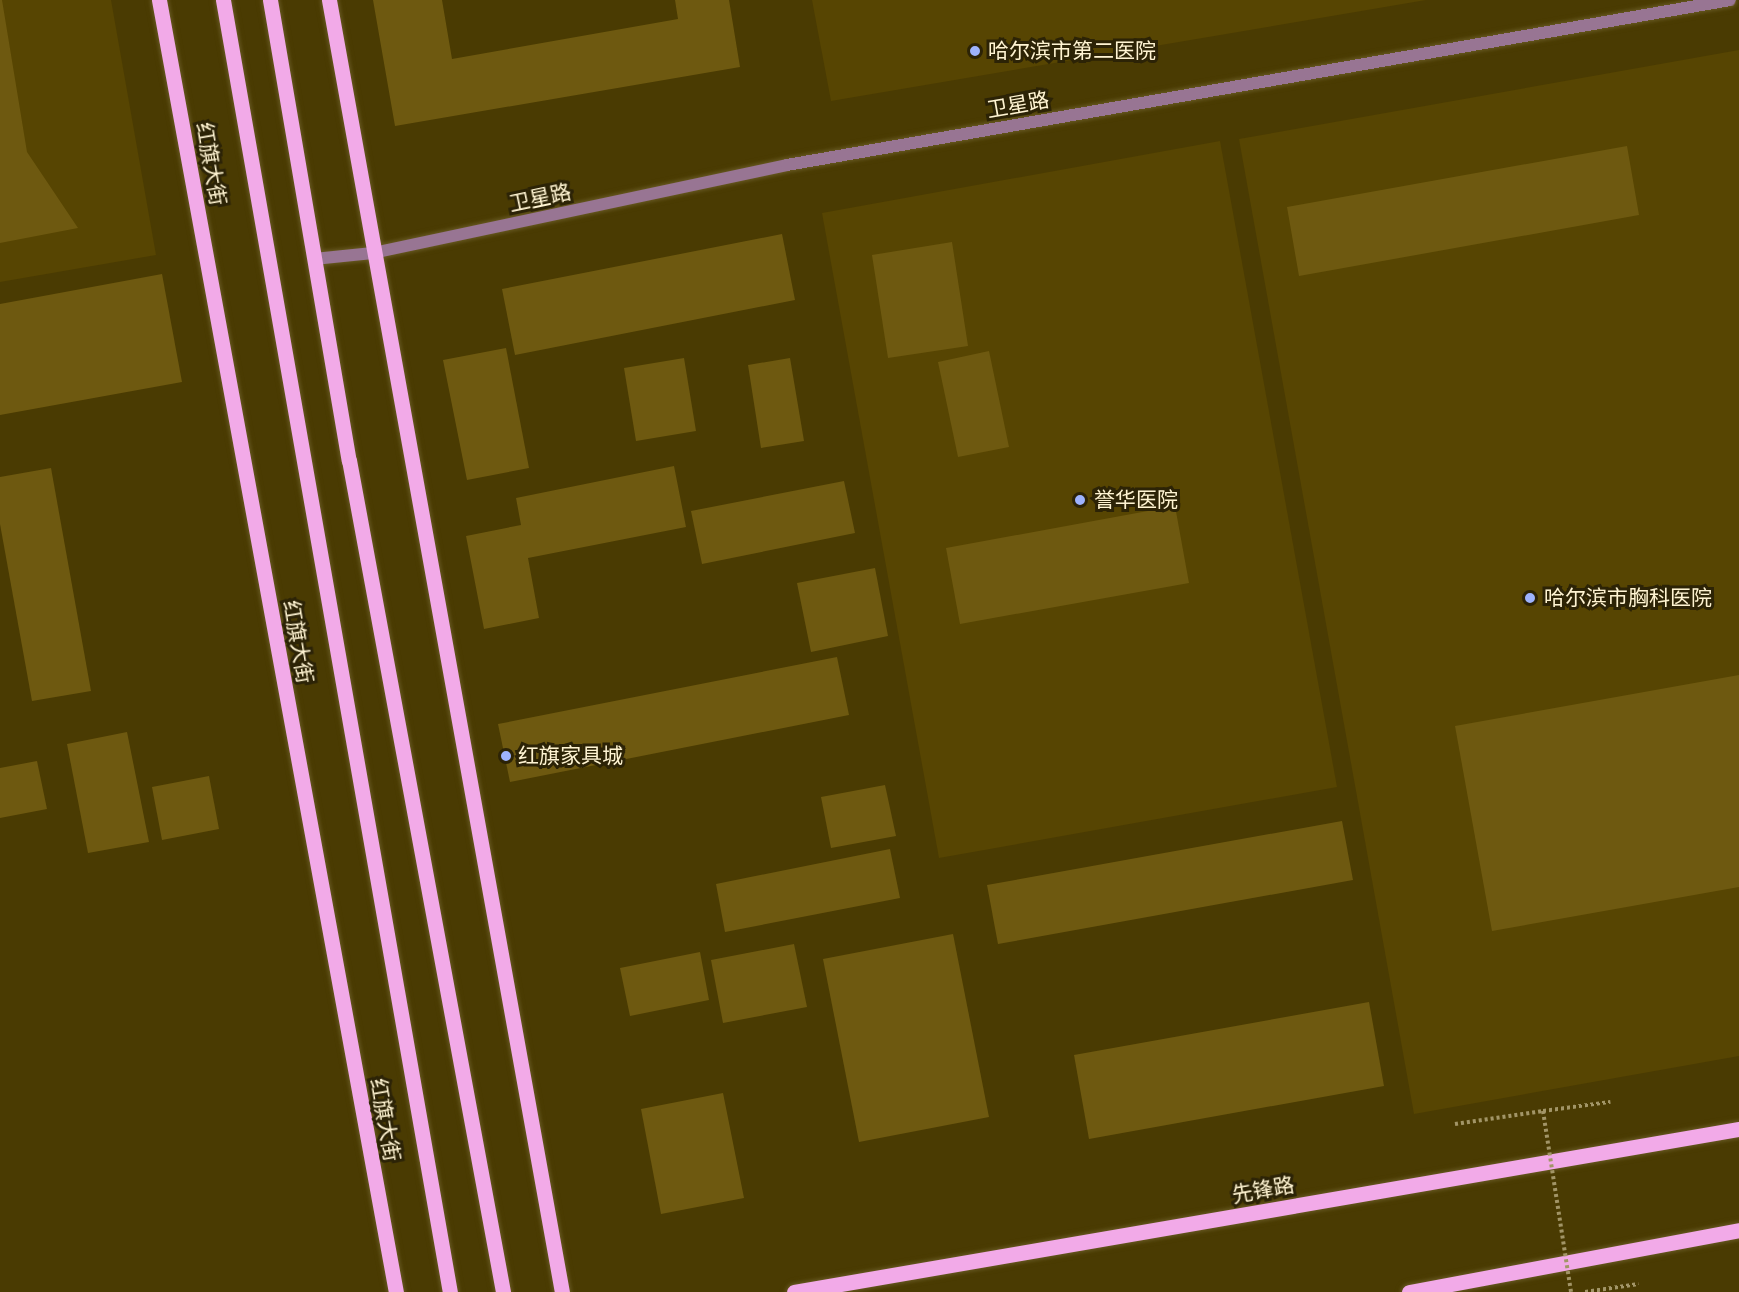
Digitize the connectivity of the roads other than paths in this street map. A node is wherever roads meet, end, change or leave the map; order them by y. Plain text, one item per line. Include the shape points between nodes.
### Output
1 (159, 0) edge
2 (223, 0) edge
3 (270, 0) edge
4 (329, 0) edge
5 (1730, 0) edge
6 (373, 254) junction
7 (314, 259) junction
8 (1739, 1129) edge
9 (1739, 1230) edge
10 (396, 1292) edge
11 (450, 1292) edge
12 (503, 1292) edge
13 (562, 1292) edge
14 (794, 1292) edge
15 (1409, 1292) edge

1 - 10 main road, 红旗大街
2 - 11 main road, 红旗大街
3 - 7 main road
4 - 6 main road
5 - 6 street, 卫星路 via 788,165
6 - 7 street, 卫星路
6 - 13 main road
7 - 12 main road
8 - 14 main road, 先锋路
9 - 15 main road

